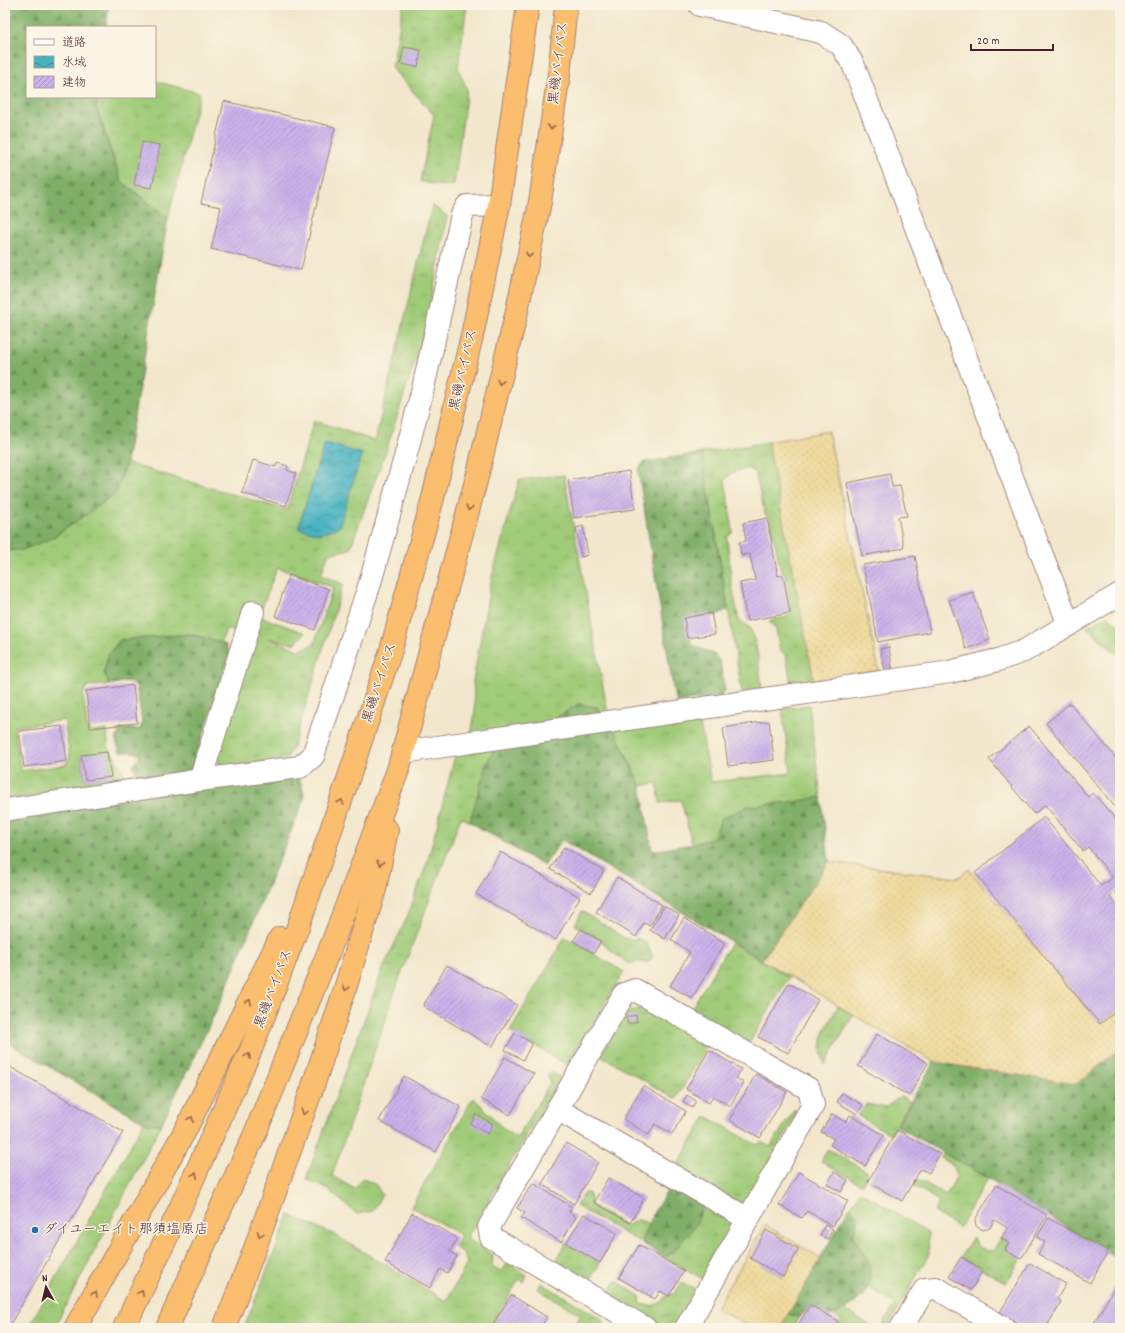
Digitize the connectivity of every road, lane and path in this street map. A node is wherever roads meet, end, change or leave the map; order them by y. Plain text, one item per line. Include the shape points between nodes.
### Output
1 (528, 5) edge
2 (566, 5) edge
3 (700, 5) edge
4 (499, 205) junction
5 (1120, 594) edge
6 (253, 612) dead end
7 (1069, 625) junction
8 (401, 761) junction
9 (200, 780) junction
10 (5, 810) edge
11 (334, 822) junction
12 (557, 1109) junction
13 (748, 1219) junction
14 (75, 1328) edge
15 (124, 1328) edge
16 (167, 1328) edge
17 (224, 1328) edge
18 (646, 1328) edge
19 (686, 1328) edge
20 (901, 1328) edge
21 (1004, 1328) edge

1 - 4 highway, 黒磯バイパス
2 -> 8 highway, 黒磯バイパス via 559,74 540,202 516,315 476,481
3 - 7 street via 821,32 841,45 853,64
4 - 9 street via 467,206 462,215 406,454 370,583 313,756 300,767
11 -> 4 highway, 黒磯バイパス via 391,650 433,498 473,332
5 - 7 street
6 - 9 street
7 - 8 street via 1024,651 950,672
8 - 16 highway, 黒磯バイパス via 334,941 254,1136
8 -> 17 highway via 375,889 345,989 311,1094
9 - 10 street
14 -> 11 highway via 186,1129
15 -> 11 highway, 黒磯バイパス via 252,1047 299,924
12 - 13 street
12 - 13 street via 624,994 635,990 809,1089 813,1105
12 - 18 street via 489,1227 491,1237
13 - 19 street
20 - 21 street via 925,1289 936,1288

